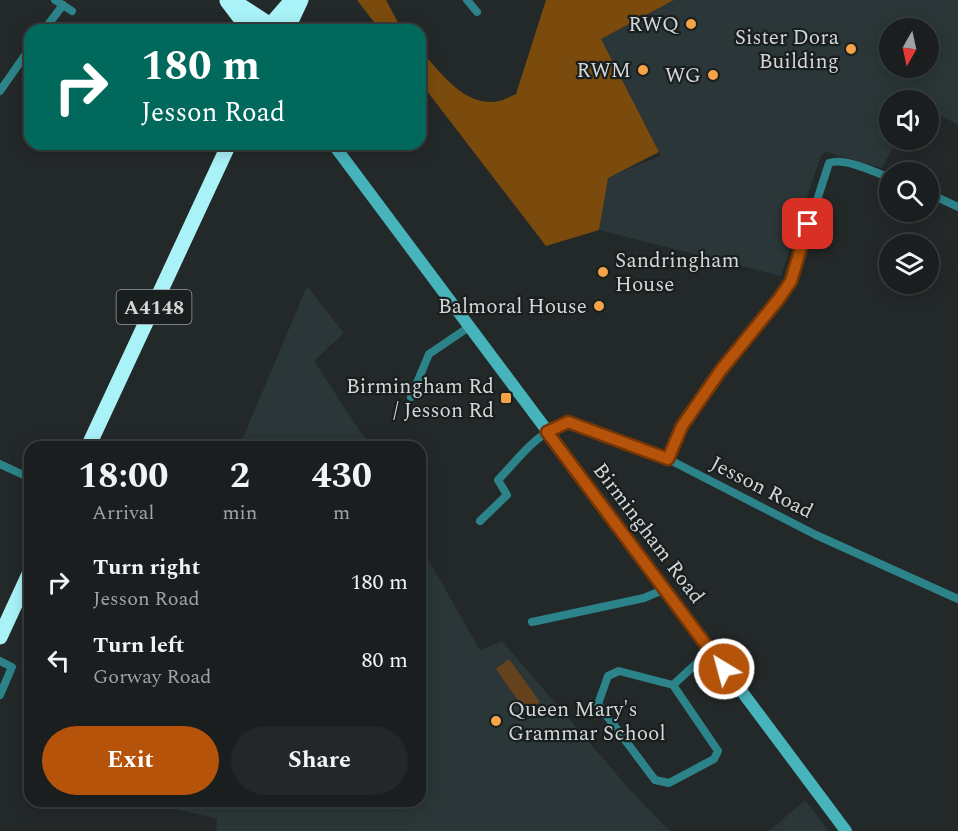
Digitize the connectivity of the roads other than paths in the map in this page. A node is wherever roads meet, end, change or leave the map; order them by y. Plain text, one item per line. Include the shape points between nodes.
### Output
1 (226, 0) edge
2 (231, 0) edge
3 (292, 0) edge
4 (301, 0) edge
5 (467, 0) edge
6 (59, 2) edge
7 (72, 11) dead end
8 (477, 12) dead end
9 (47, 24) edge
10 (244, 24) edge
11 (267, 24) edge
12 (274, 24) edge
13 (275, 24) edge
14 (24, 57) edge
15 (0, 91) edge
16 (226, 150) edge
17 (234, 150) edge
18 (337, 150) edge
19 (219, 167) junction
20 (879, 174) edge
21 (939, 198) edge
22 (958, 207) edge
23 (469, 327) junction
24 (411, 397) dead end
25 (547, 432) junction
26 (91, 441) edge
27 (668, 459) junction
28 (0, 464) edge
29 (24, 475) edge
30 (480, 521) dead end
31 (24, 585) edge
32 (665, 589) junction
33 (958, 599) edge
34 (532, 622) dead end
35 (0, 637) edge
36 (711, 651) junction
37 (0, 661) edge
38 (673, 685) junction
39 (0, 695) edge
40 (846, 831) edge

1 - 10 highway
2 - 11 highway
3 - 12 highway
4 - 13 highway
5 - 8 street
6 - 7 street
6 - 9 street
14 - 15 street
16 - 19 highway, A4148
17 - 19 highway, A4148
18 - 23 street, Birmingham Road
19 - 26 highway, A4148
20 - 27 street via 855,165 829,163 791,281 682,426
21 - 22 street
23 - 24 street via 429,354
23 - 25 street, Birmingham Road
25 - 27 street, Jesson Road via 568,422
25 - 30 street via 525,449 498,480 507,495
25 - 32 street, Birmingham Road
27 - 33 street, Jesson Road via 816,535
28 - 29 street
31 - 35 highway
32 - 34 street via 644,598
32 - 36 street, Birmingham Road
36 - 38 street
36 - 40 street, Birmingham Road
37 - 39 street via 12,667
38 - 38 street via 718,751 714,759 664,783 655,780 598,704 608,676 619,671

